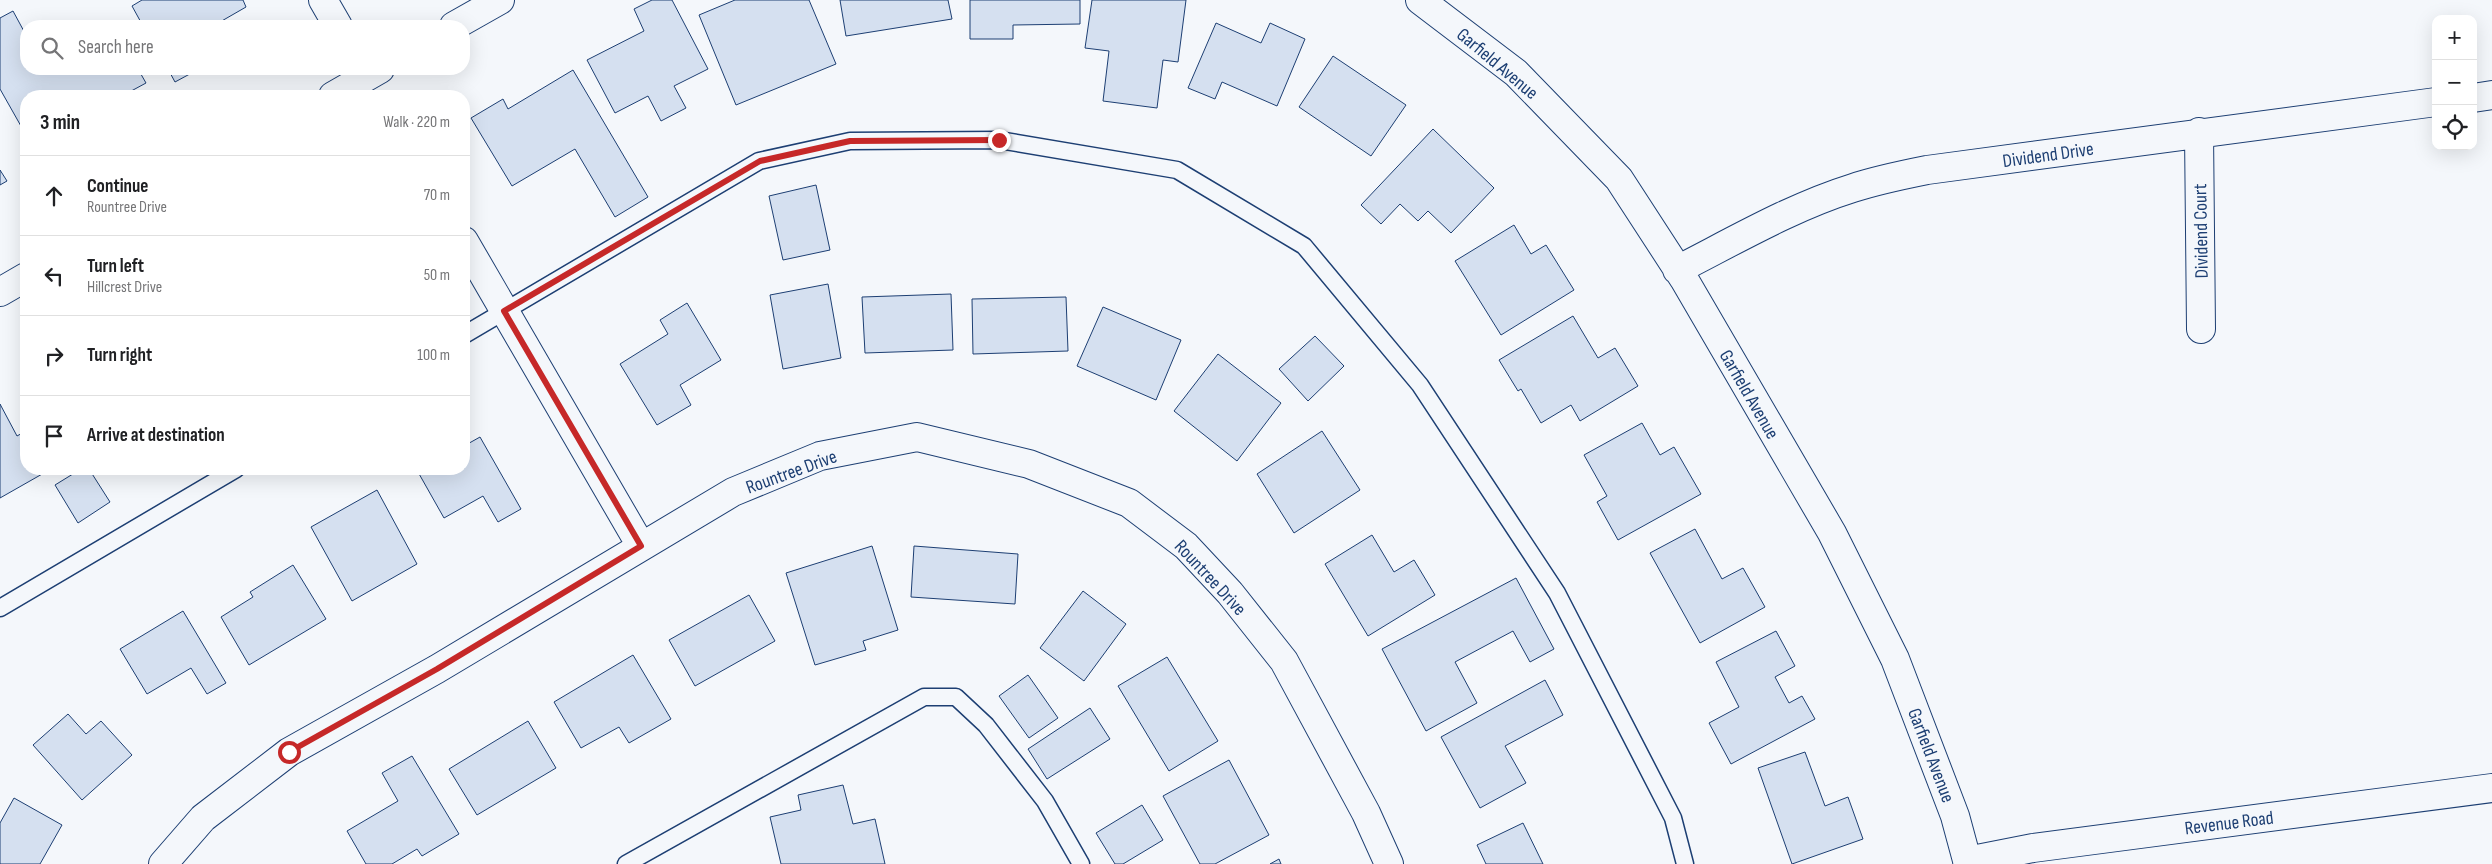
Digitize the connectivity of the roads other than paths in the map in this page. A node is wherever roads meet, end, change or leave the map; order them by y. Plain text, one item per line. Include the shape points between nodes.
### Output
1 (323, 0) edge
2 (500, 0) edge
3 (1420, 0) edge
4 (335, 20) edge
5 (465, 20) edge
6 (373, 77) edge
7 (346, 90) edge
8 (2492, 95) edge
9 (2477, 97) edge
10 (2432, 103) edge
11 (2199, 132) junction
12 (470, 252) edge
13 (1677, 270) junction
14 (20, 280) edge
15 (0, 292) edge
16 (504, 311) junction
17 (2201, 329) dead end
18 (470, 331) edge
19 (226, 475) edge
20 (641, 546) junction
21 (0, 608) edge
22 (2492, 788) edge
23 (1968, 862) edge
24 (163, 864) edge
25 (626, 864) edge
26 (1081, 864) edge
27 (1390, 864) edge
28 (1685, 864) edge

1 - 4 street
2 - 5 street
3 - 13 street, Garfield Avenue via 1516,73 1619,179
6 - 7 street
8 - 9 street
10 - 11 street, Dividend Drive
11 - 13 street, Dividend Drive via 1927,170 1852,188 1814,203
11 - 17 street, Dividend Court
12 - 16 street
13 - 23 street, Garfield Avenue via 1832,533 1895,659 1955,816
14 - 15 street
16 - 18 lane
16 - 20 street
16 - 28 lane via 760,161 850,141 999,140 1177,170 1304,246 1420,385 1557,593 1673,818
19 - 21 lane
20 - 24 street, Rountree Drive via 437,669 289,752 203,818
20 - 27 street, Rountree Drive via 733,492 820,456 917,437 1029,464 1129,503 1186,546 1230,592 1284,661
22 - 23 street, Revenue Road via 2052,845
25 - 26 lane via 924,697 956,698 986,725 1045,801

